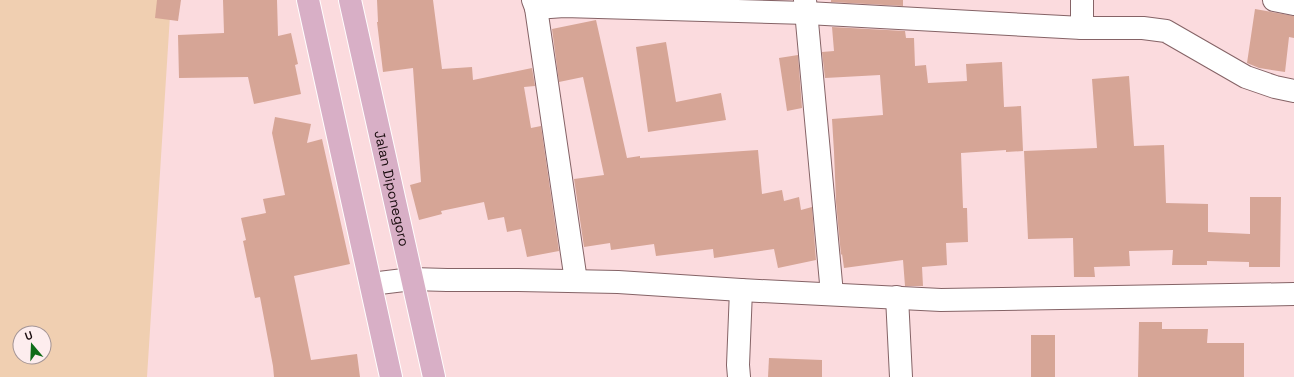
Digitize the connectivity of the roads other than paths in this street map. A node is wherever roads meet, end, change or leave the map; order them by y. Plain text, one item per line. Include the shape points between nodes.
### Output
1 (308, 0) edge
2 (350, 0) edge
3 (1082, 0) edge
4 (1274, 0) edge
5 (534, 4) edge
6 (1294, 4) edge
7 (806, 7) edge
8 (1082, 28) junction
9 (1294, 91) edge
10 (412, 279) junction
11 (576, 281) junction
12 (371, 284) junction
13 (741, 290) junction
14 (832, 294) junction
15 (1294, 294) edge
16 (898, 297) junction
17 (391, 377) edge
18 (434, 377) edge
19 (739, 377) edge
20 (901, 377) edge

1 - 12 main road
2 - 10 main road, Jalan Diponegoro
3 - 8 street
4 - 6 street
5 - 7 street
5 - 11 street
7 - 8 street
7 - 14 street
8 - 9 street via 1143,28 1166,31 1246,77
10 - 11 street
10 - 12 street
10 - 18 main road, Jalan Diponegoro
11 - 13 street
12 - 17 main road
13 - 14 street
13 - 19 street
14 - 16 street
15 - 16 street via 941,300
16 - 20 street

